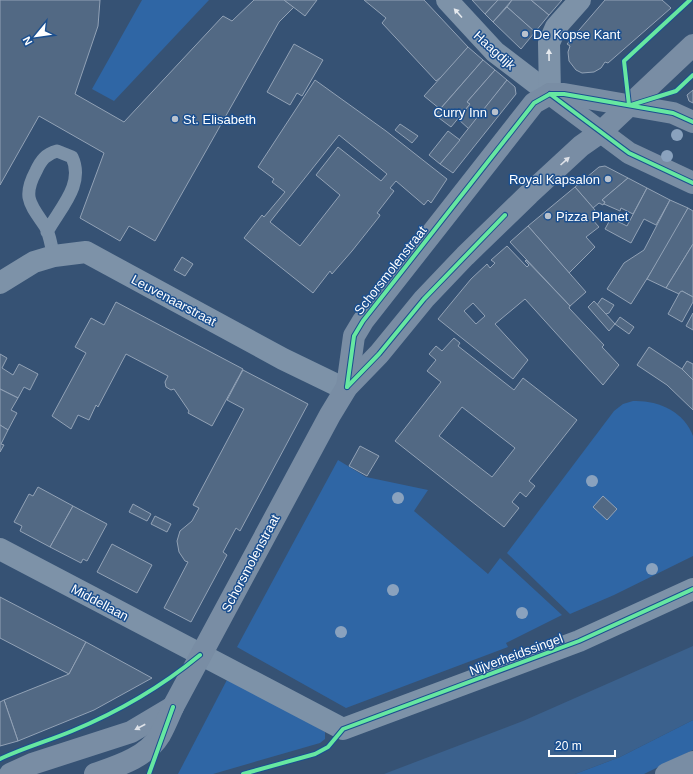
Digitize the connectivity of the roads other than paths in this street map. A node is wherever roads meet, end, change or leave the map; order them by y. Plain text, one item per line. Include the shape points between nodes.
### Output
1 (447, 0) edge
2 (580, 0) edge
3 (693, 45) edge
4 (550, 94) junction
5 (629, 105) junction
6 (693, 122) edge
7 (601, 132) junction
8 (693, 184) edge
9 (47, 232) junction
10 (54, 256) junction
11 (0, 283) edge
12 (346, 388) junction
13 (0, 549) edge
14 (693, 589) edge
15 (200, 655) junction
16 (173, 706) junction
17 (693, 762) edge
18 (10, 774) edge
19 (95, 774) edge
20 (666, 774) edge

4 -> 1 street, Haagdijk via 495,52
4 -> 2 street via 549,43 556,27
3 - 5 street, Schorsmolenstraat
4 - 5 street
4 - 7 street
4 - 12 street, Schorsmolenstraat via 529,108 363,321 354,336
5 - 6 street via 673,113
5 - 7 street, Schorsmolenstraat
7 - 8 street via 629,153
12 -> 7 street, Schorsmolenstraat via 379,354 424,299 485,235 570,156
9 - 9 lane via 31,207 28,194 30,182 40,162 48,154 57,151 72,157 76,166 74,186
9 - 10 lane
10 - 11 street, Leuvenaarstraat via 34,262
10 - 12 street, Leuvenaarstraat via 86,252 283,359
12 - 15 street, Schorsmolenstraat
13 - 15 street, Middellaan
14 - 15 street, Nijverheidssingel via 579,641 343,729
15 - 16 street, Schorsmolenstraat
16 -> 18 street via 131,732 32,764
16 - 19 street, Schorsmolenstraat via 160,735 145,751 116,767
17 - 20 street

